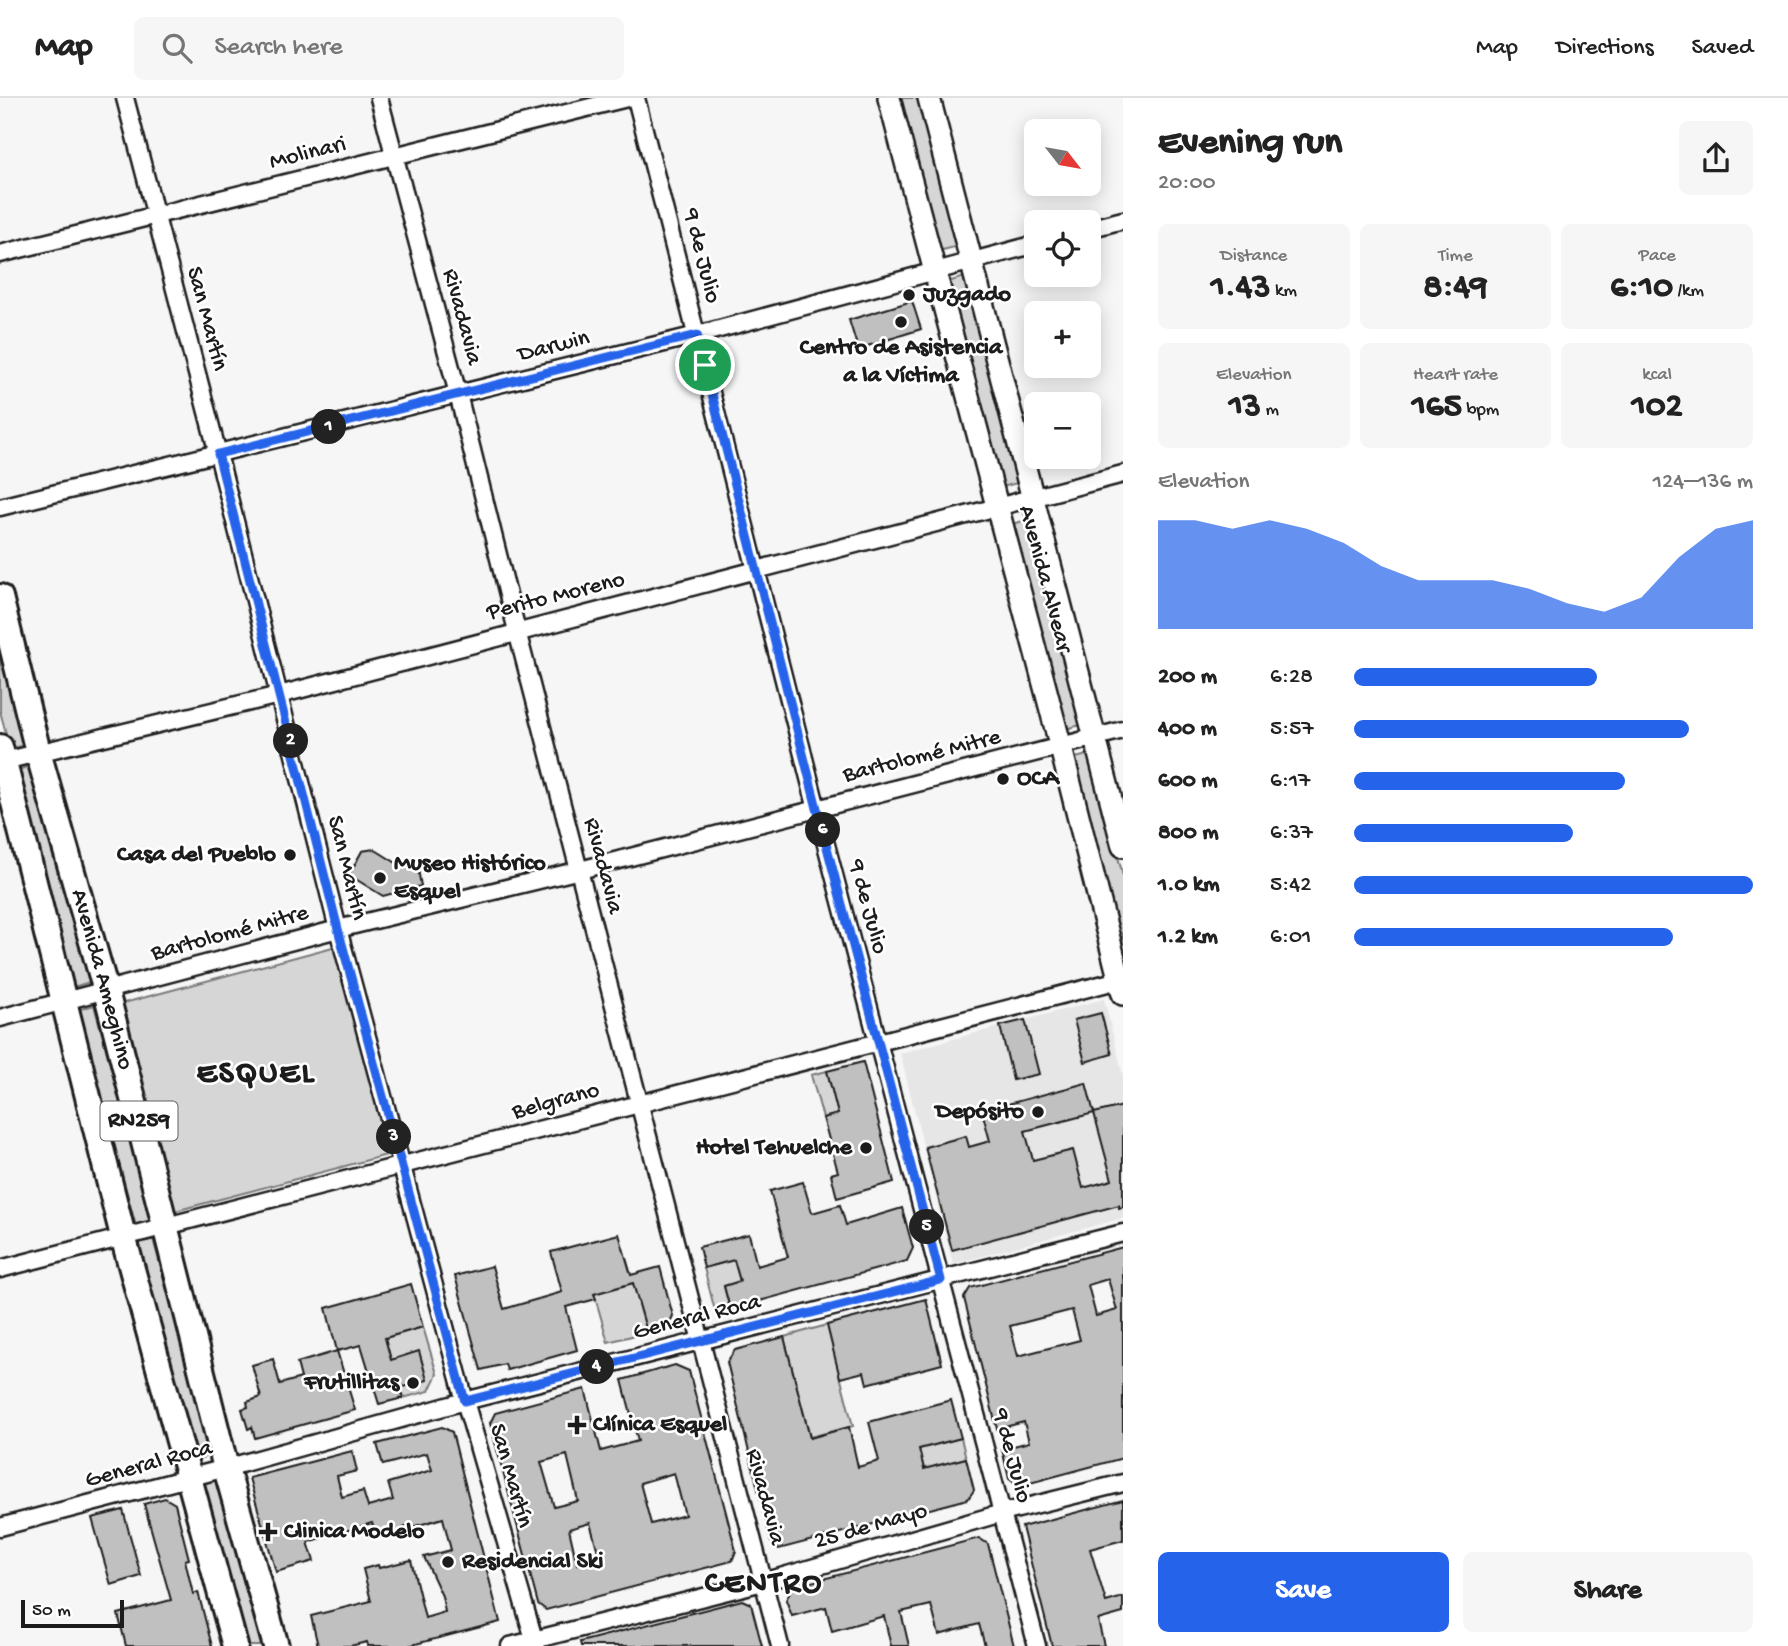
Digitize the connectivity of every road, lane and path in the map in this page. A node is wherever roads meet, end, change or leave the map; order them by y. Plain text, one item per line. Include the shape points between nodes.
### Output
1 (125, 98) edge
2 (379, 98) edge
3 (627, 98) edge
4 (636, 98) edge
5 (889, 98) edge
6 (929, 98) edge
7 (394, 155) junction
8 (155, 216) junction
9 (1123, 220) edge
10 (1101, 226) edge
11 (1024, 247) edge
12 (0, 254) edge
13 (971, 262) junction
14 (934, 272) junction
15 (697, 335) junction
16 (458, 394) junction
17 (218, 454) junction
18 (1123, 474) edge
19 (1031, 497) junction
20 (997, 505) junction
21 (0, 507) edge
22 (758, 569) junction
23 (0, 597) edge
24 (517, 631) junction
25 (279, 695) junction
26 (1123, 730) edge
27 (1095, 738) junction
28 (1060, 744) junction
29 (38, 752) junction
30 (1, 757) edge
31 (817, 807) junction
32 (1123, 846) edge
33 (580, 870) junction
34 (338, 929) junction
35 (1122, 984) edge
36 (106, 991) junction
37 (64, 1002) junction
38 (0, 1018) edge
39 (878, 1041) junction
40 (640, 1104) junction
41 (402, 1166) junction
42 (166, 1225) junction
43 (1123, 1233) edge
44 (123, 1236) junction
45 (0, 1269) edge
46 (941, 1280) junction
47 (700, 1341) junction
48 (465, 1401) junction
49 (226, 1468) junction
50 (190, 1478) junction
51 (1123, 1483) edge
52 (1002, 1513) junction
53 (0, 1527) edge
54 (763, 1582) junction
55 (535, 1643) edge
56 (235, 1646) edge
57 (276, 1646) edge
58 (510, 1646) edge
59 (780, 1646) edge
60 (1037, 1646) edge

1 - 8 street, San Martín
2 - 7 street, Rivadavia
3 - 7 street, Molinari
4 - 15 street, 9 de Julio
5 - 14 main road, Avenida Alvear
6 - 13 main road, Avenida Alvear
7 - 8 street, Molinari
7 - 16 street, Rivadavia
8 - 12 street, Molinari
8 - 17 street, San Martín
9 - 10 street
11 - 13 street, Darwin
13 - 14 street, Darwin
13 - 19 main road, Avenida Alvear
14 - 15 street, Darwin
14 - 20 main road, Avenida Alvear
15 - 16 street, Darwin
15 - 22 street, 9 de Julio
16 - 17 street, Darwin
16 - 24 street, Rivadavia
17 - 21 street, Darwin
17 - 25 street, San Martín
18 - 19 street, Perito Moreno
19 - 20 street, Perito Moreno
19 - 27 main road, Avenida Alvear
20 - 22 street, Perito Moreno
20 - 28 main road, Avenida Alvear
22 - 24 street, Perito Moreno
22 - 31 street, 9 de Julio
23 - 29 highway, Avenida Ameghino / RN259
24 - 25 street, Perito Moreno
24 - 33 street, Rivadavia
25 - 29 street, Perito Moreno
25 - 34 street, San Martín
26 - 27 street, Bartolomé Mitre
27 - 28 street, Bartolomé Mitre
27 - 32 main road, Avenida Alvear
28 - 31 street, Bartolomé Mitre
28 - 35 main road, Avenida Alvear
29 - 30 street, Perito Moreno
29 - 36 highway, Avenida Ameghino / RN259
30 - 37 highway, Avenida Ameghino / RN259
31 - 33 street, Bartolomé Mitre
31 - 39 street, 9 de Julio
33 - 34 street, Bartolomé Mitre
33 - 40 street, Rivadavia
34 - 36 street, Bartolomé Mitre
34 - 41 street, San Martín
35 - 39 street, Belgrano
36 - 37 street, Bartolomé Mitre
36 - 42 highway, Avenida Ameghino / RN259
37 - 38 street, Bartolomé Mitre
37 - 44 highway, Avenida Ameghino / RN259
39 - 40 street, Belgrano
39 - 46 street, 9 de Julio
40 - 41 street, Belgrano
40 - 47 street, Rivadavia
41 - 42 street, Belgrano
41 - 48 street, San Martín
42 - 44 street, Belgrano
42 - 49 highway, Avenida Ameghino / RN259
43 - 46 street, General Roca
44 - 45 street, Belgrano
44 - 50 highway, Avenida Ameghino / RN259
46 - 47 street, General Roca
46 - 52 street, 9 de Julio
47 - 48 street, General Roca
47 - 54 street, Rivadavia
48 - 49 street, General Roca
48 - 55 street, San Martín
49 - 50 street, General Roca
49 - 57 highway, Avenida Ameghino / RN259
50 - 53 street, General Roca
50 - 56 highway, Avenida Ameghino / RN259
51 - 52 street, 25 de Mayo
52 - 54 street, 25 de Mayo
52 - 60 street, 9 de Julio
54 - 55 street, 25 de Mayo
54 - 59 street, Rivadavia
55 - 58 street, 25 de Mayo

